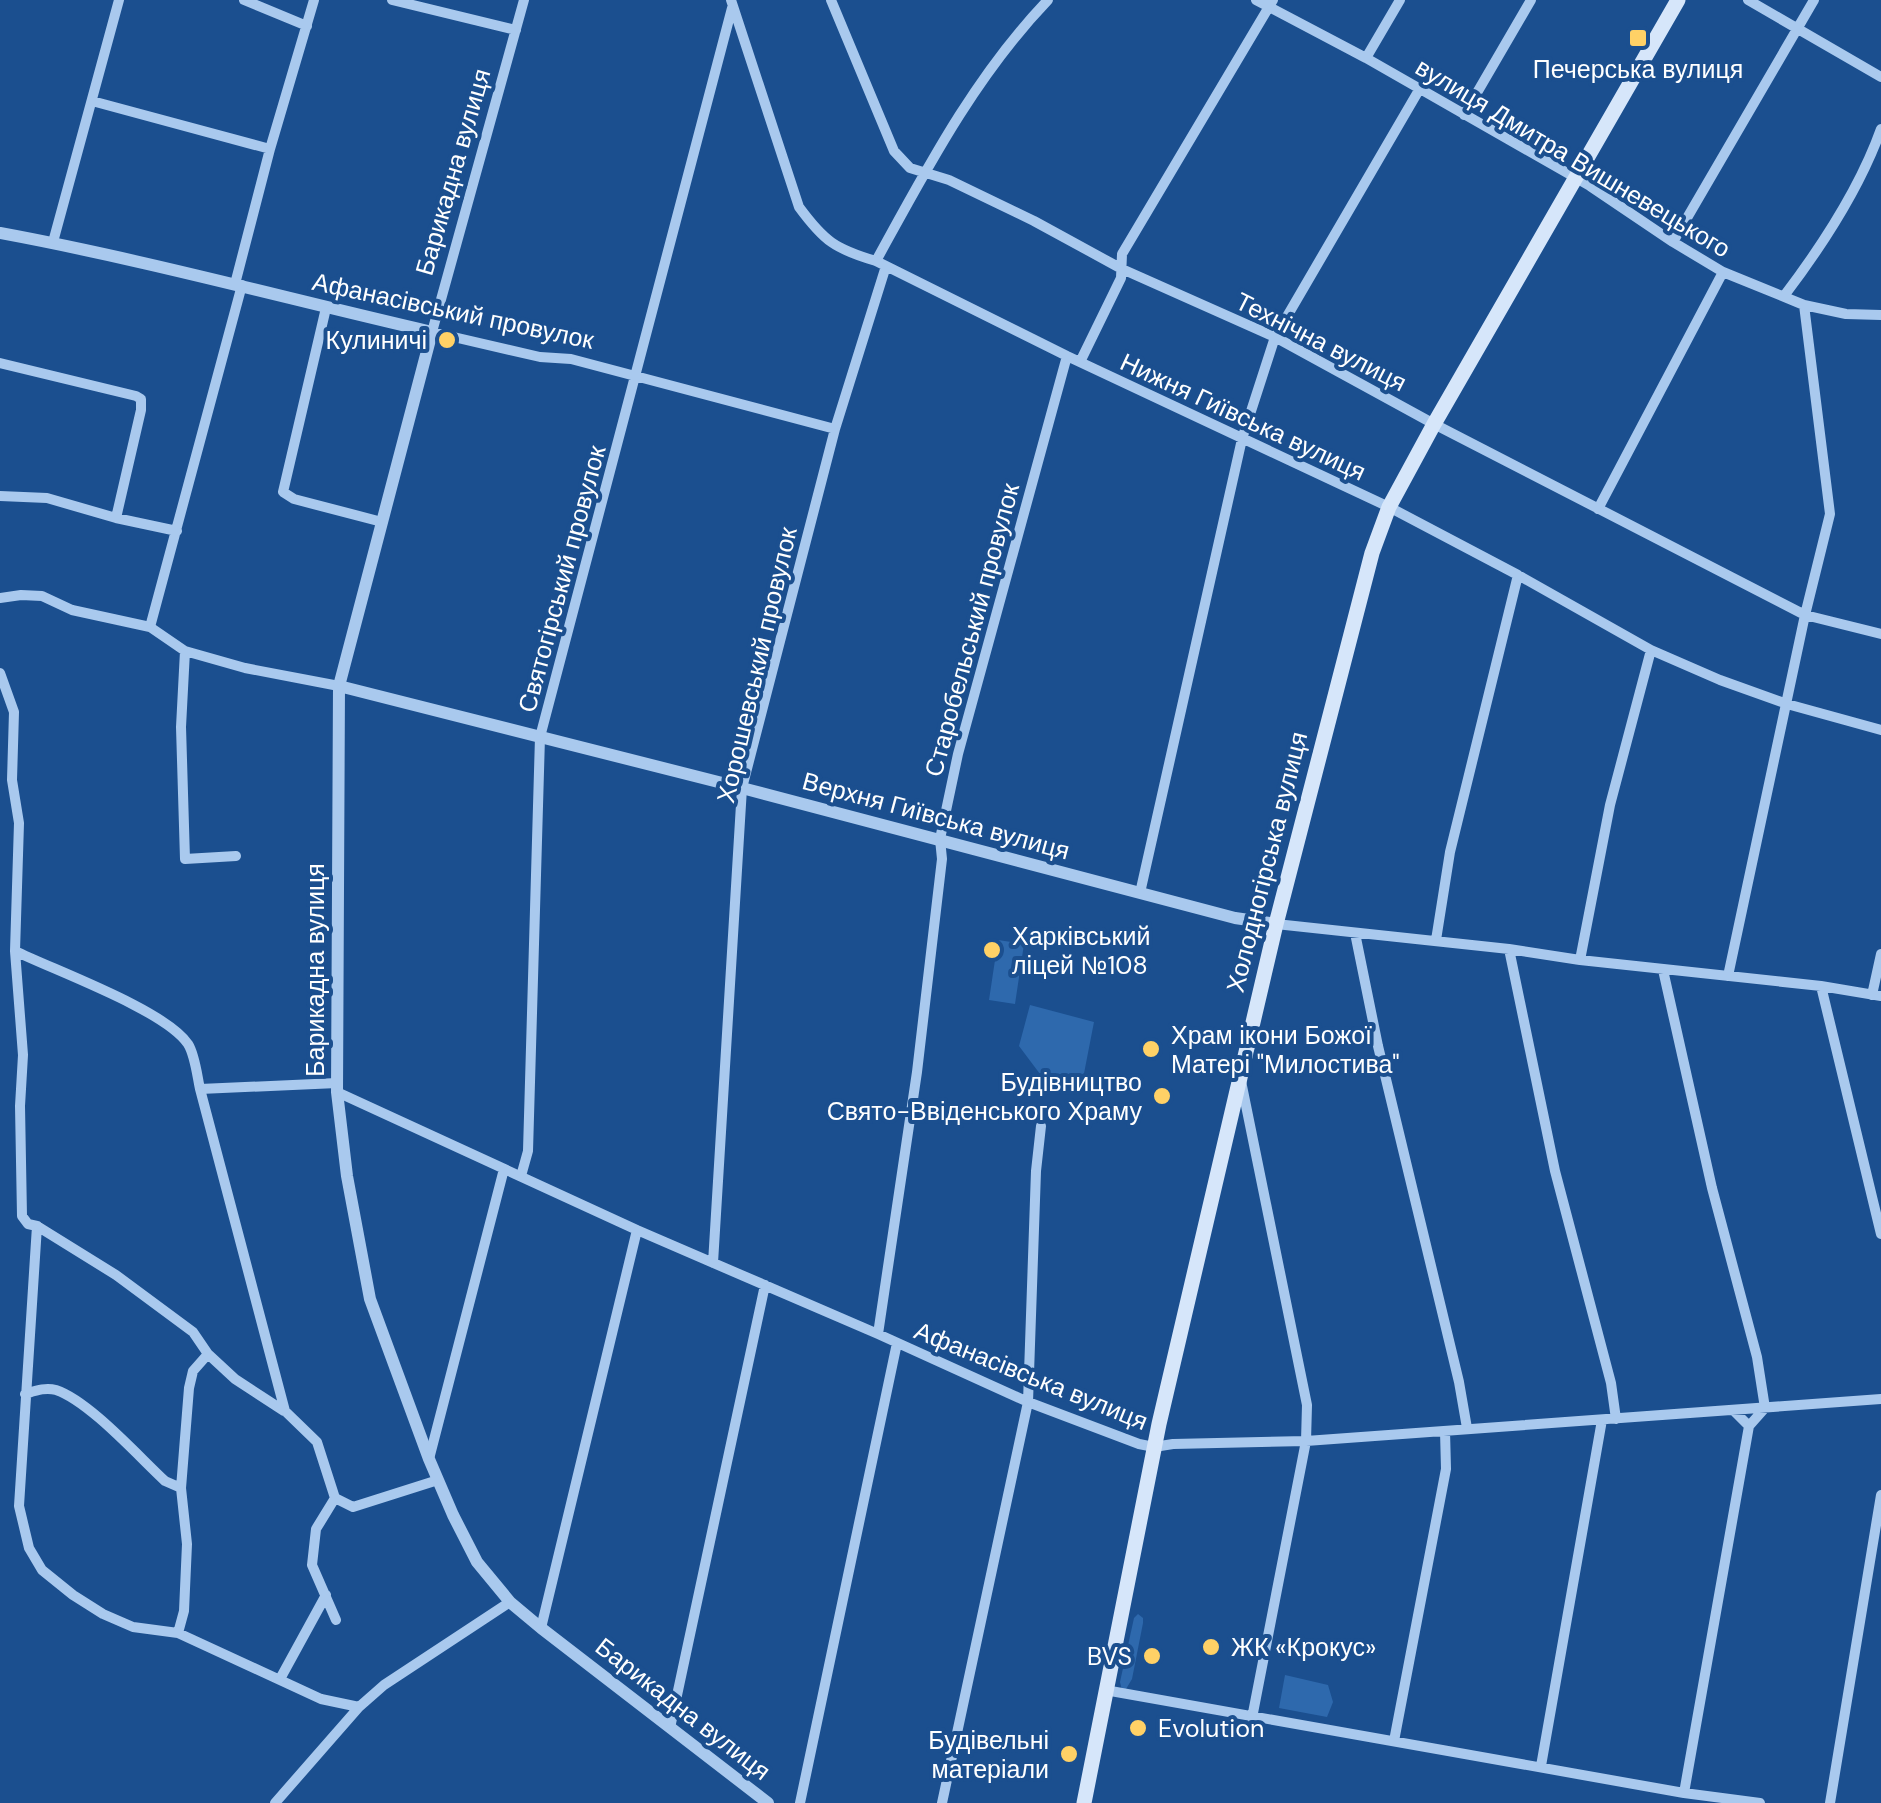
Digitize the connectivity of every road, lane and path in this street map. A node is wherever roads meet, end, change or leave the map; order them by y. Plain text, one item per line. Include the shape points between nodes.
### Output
1 (118, 0) edge
2 (244, 0) edge
3 (314, 0) edge
4 (392, 0) edge
5 (524, 0) edge
6 (831, 0) edge
7 (1048, 0) edge
8 (1256, 0) edge
9 (1400, 0) edge
10 (1531, 0) edge
11 (1678, 0) edge
12 (1748, 0) edge
13 (1814, 0) edge
14 (732, 3) edge
15 (1271, 4) edge
16 (307, 26) junction
17 (516, 30) junction
18 (1796, 30) junction
19 (1366, 58) junction
20 (1881, 77) edge
21 (1418, 90) junction
22 (92, 101) junction
23 (1464, 115) junction
24 (1881, 128) edge
25 (270, 149) junction
26 (924, 172) junction
27 (1575, 178) junction
28 (0, 232) edge
29 (53, 242) junction
30 (1673, 242) junction
31 (881, 263) junction
32 (1122, 269) junction
33 (1723, 272) junction
34 (239, 284) junction
35 (1784, 296) junction
36 (1804, 306) junction
37 (326, 308) junction
38 (1881, 315) edge
39 (432, 332) junction
40 (1275, 337) junction
41 (1067, 356) junction
42 (0, 362) edge
43 (1080, 362) junction
44 (636, 376) junction
45 (1434, 424) junction
46 (835, 429) junction
47 (1242, 439) junction
48 (0, 496) edge
49 (1389, 507) junction
50 (1598, 509) junction
51 (116, 518) junction
52 (382, 522) junction
53 (177, 532) junction
54 (1518, 575) junction
55 (0, 598) edge
56 (1805, 616) junction
57 (150, 627) junction
58 (1881, 634) edge
59 (1651, 650) junction
60 (186, 651) junction
61 (0, 673) edge
62 (339, 686) junction
63 (1786, 704) junction
64 (1881, 730) edge
65 (540, 737) junction
66 (742, 788) junction
67 (940, 840) junction
68 (236, 856) dead end
69 (1140, 893) junction
70 (1276, 924) junction
71 (1355, 933) junction
72 (1436, 940) junction
73 (1509, 949) junction
74 (15, 951) junction
75 (1881, 954) edge
76 (1580, 960) junction
77 (1663, 970) junction
78 (1728, 976) junction
79 (1821, 986) junction
80 (1876, 995) edge
81 (1240, 1073) junction
82 (337, 1087) junction
83 (200, 1089) junction
84 (1040, 1126) dead end
85 (504, 1170) junction
86 (520, 1176) junction
87 (37, 1226) junction
88 (637, 1230) junction
89 (1881, 1234) edge
90 (714, 1262) junction
91 (765, 1286) junction
92 (878, 1334) junction
93 (896, 1343) junction
94 (208, 1354) junction
95 (25, 1394) junction
96 (1881, 1399) edge
97 (1028, 1402) junction
98 (1765, 1408) junction
99 (1733, 1410) junction
100 (285, 1411) junction
101 (1616, 1419) junction
102 (1602, 1420) junction
103 (1748, 1426) junction
104 (1466, 1428) junction
105 (1445, 1431) junction
106 (1306, 1441) junction
107 (1154, 1447) junction
108 (429, 1459) junction
109 (438, 1480) junction
110 (181, 1488) junction
111 (1881, 1495) edge
112 (335, 1498) junction
113 (326, 1595) junction
114 (510, 1602) junction
115 (336, 1620) dead end
116 (541, 1628) junction
117 (178, 1633) junction
118 (280, 1679) junction
119 (1105, 1690) junction
120 (359, 1707) junction
121 (1252, 1718) junction
122 (670, 1728) junction
123 (1394, 1742) junction
124 (1541, 1766) junction
125 (1684, 1792) junction
126 (275, 1803) edge
127 (768, 1803) edge
128 (800, 1803) edge
129 (942, 1803) edge
130 (1084, 1803) edge
131 (1760, 1803) edge
132 (1830, 1803) edge

1 - 22 street
2 - 16 street
3 - 16 street
4 - 17 street
5 - 17 street, Барикадна вулиця
6 - 26 street, Технічна вулиця via 894,151
7 - 26 street, Хорошевський провулок via 982,80
8 - 15 street, вулиця Дмитра Вишневецького
9 - 19 street
10 - 23 street
11 - 27 main road, Холодногірська вулиця
12 - 18 street
13 - 18 street
14 - 31 street, Нижня Гиївська вулиця via 799,207 818,234
14 - 44 street, Святогірський провулок
15 - 19 street, вулиця Дмитра Вишневецького
15 - 32 street via 1122,254
16 - 25 street
17 - 39 street, Барикадна вулиця
18 - 20 street
18 - 30 street
19 - 21 street, вулиця Дмитра Вишневецького
21 - 23 street, вулиця Дмитра Вишневецького
21 - 40 street
22 - 25 street
22 - 29 street
23 - 27 street, вулиця Дмитра Вишневецького
24 - 35 street via 1864,169
25 - 34 street
26 - 31 street, Хорошевський провулок
26 - 32 street, Технічна вулиця
27 - 30 street, вулиця Дмитра Вишневецького
27 - 45 main road, Холодногірська вулиця
28 - 29 street, Афанасівський провулок
29 - 34 street, Афанасівський провулок
30 - 33 street, вулиця Дмитра Вишневецького
31 - 41 street, Нижня Гиївська вулиця
31 - 46 street, Хорошевський провулок
32 - 40 street, Технічна вулиця
32 - 43 street
33 - 35 street, вулиця Дмитра Вишневецького
33 - 50 street
34 - 37 street, Афанасівський провулок
34 - 53 street
35 - 36 street, вулиця Дмитра Вишневецького
36 - 38 street, вулиця Дмитра Вишневецького
36 - 56 street via 1830,514
37 - 39 street, Афанасівський провулок
37 - 52 street via 283,492
39 - 44 street, Афанасівський провулок
39 - 52 street, Барикадна вулиця
40 - 45 street, Технічна вулиця
40 - 47 street
41 - 43 street, Нижня Гиївська вулиця
41 - 67 street, Старобельський провулок
42 - 51 street via 141,399
43 - 47 street, Нижня Гиївська вулиця
44 - 46 street, Афанасівський провулок
44 - 65 street, Святогірський провулок
45 - 49 main road, Холодногірська вулиця
45 - 50 street, Технічна вулиця
46 - 66 street, Хорошевський провулок
47 - 49 street, Нижня Гиївська вулиця
47 - 69 street
48 - 51 street via 47,498
49 - 54 street, Нижня Гиївська вулиця
49 - 70 main road, Холодногірська вулиця
50 - 56 street, Технічна вулиця
51 - 53 street
52 - 62 street, Барикадна вулиця
53 - 57 street
54 - 59 street, Нижня Гиївська вулиця
54 - 72 street via 1450,852
55 - 57 street, Верхня Гиївська вулиця via 42,596 72,610
56 - 58 street, Технічна вулиця
56 - 63 street
57 - 60 street, Верхня Гиївська вулиця
59 - 63 street, Нижня Гиївська вулиця
59 - 76 street via 1610,805
60 - 62 street, Верхня Гиївська вулиця
60 - 68 street via 185,859
61 - 74 street via 14,712
62 - 65 street, Верхня Гиївська вулиця
62 - 82 street, Барикадна вулиця
63 - 64 street, Нижня Гиївська вулиця
63 - 78 street
65 - 66 street, Верхня Гиївська вулиця
65 - 86 street, Святогірський провулок via 528,1151
66 - 67 street, Верхня Гиївська вулиця
66 - 90 street, Хорошевський провулок
67 - 69 street, Верхня Гиївська вулиця
67 - 92 street, Старобельський провулок via 917,1072
69 - 70 street, Верхня Гиївська вулиця
70 - 71 street, Верхня Гиївська вулиця
70 - 81 main road, Холодногірська вулиця
71 - 72 street, Верхня Гиївська вулиця
71 - 104 street
72 - 73 street, Верхня Гиївська вулиця
73 - 76 street, Верхня Гиївська вулиця
73 - 101 street
74 - 83 street via 175,1030 190,1046
74 - 87 street via 23,1055 22,1216
75 - 80 street
76 - 77 street, Верхня Гиївська вулиця
77 - 78 street, Верхня Гиївська вулиця
77 - 98 street
78 - 79 street, Верхня Гиївська вулиця
79 - 80 street, Верхня Гиївська вулиця
79 - 89 street
81 - 106 street via 1307,1405
81 - 107 main road, Холодногірська вулиця
82 - 83 street, Афанасівська вулиця
82 - 85 street, Афанасівська вулиця
82 - 108 street, Барикадна вулиця via 370,1299
83 - 100 street
84 - 97 street
85 - 86 street, Афанасівська вулиця
85 - 108 street
86 - 88 street, Афанасівська вулиця
87 - 94 street via 178,1320
87 - 95 street
88 - 90 street, Афанасівська вулиця
88 - 116 street
90 - 91 street, Афанасівська вулиця
91 - 92 street, Афанасівська вулиця
91 - 122 street
92 - 93 street, Афанасівська вулиця
93 - 97 street, Афанасівська вулиця
93 - 128 street
94 - 100 street
94 - 110 street via 190,1388
95 - 110 street via 56,1390 84,1406
95 - 117 street via 18,1506 28,1548 42,1570 102,1614 132,1627
96 - 98 street, Афанасівська вулиця
97 - 107 street, Афанасівська вулиця
97 - 129 street
98 - 99 street, Афанасівська вулиця
98 - 103 street
99 - 101 street, Афанасівська вулиця
99 - 103 street
100 - 112 street via 317,1442
101 - 102 street, Афанасівська вулиця
102 - 104 street, Афанасівська вулиця
102 - 124 street
103 - 125 street
104 - 105 street, Афанасівська вулиця
105 - 106 street, Афанасівська вулиця
105 - 123 street via 1446,1469
106 - 107 street, Афанасівська вулиця
106 - 121 street
107 - 119 main road, Холодногірська вулиця
108 - 109 street, Барикадна вулиця
109 - 112 street via 353,1508
109 - 114 street, Барикадна вулиця via 478,1562
110 - 117 street via 186,1544
111 - 132 street
112 - 113 street via 316,1529 312,1565
113 - 115 street
113 - 118 street
114 - 116 street, Барикадна вулиця
114 - 120 street
116 - 122 street, Барикадна вулиця
117 - 118 street
118 - 120 street via 321,1699
119 - 121 street
119 - 130 main road, Холодногірська вулиця
120 - 126 street
121 - 123 street
122 - 127 street, Барикадна вулиця
123 - 124 street
124 - 125 street
125 - 131 street

